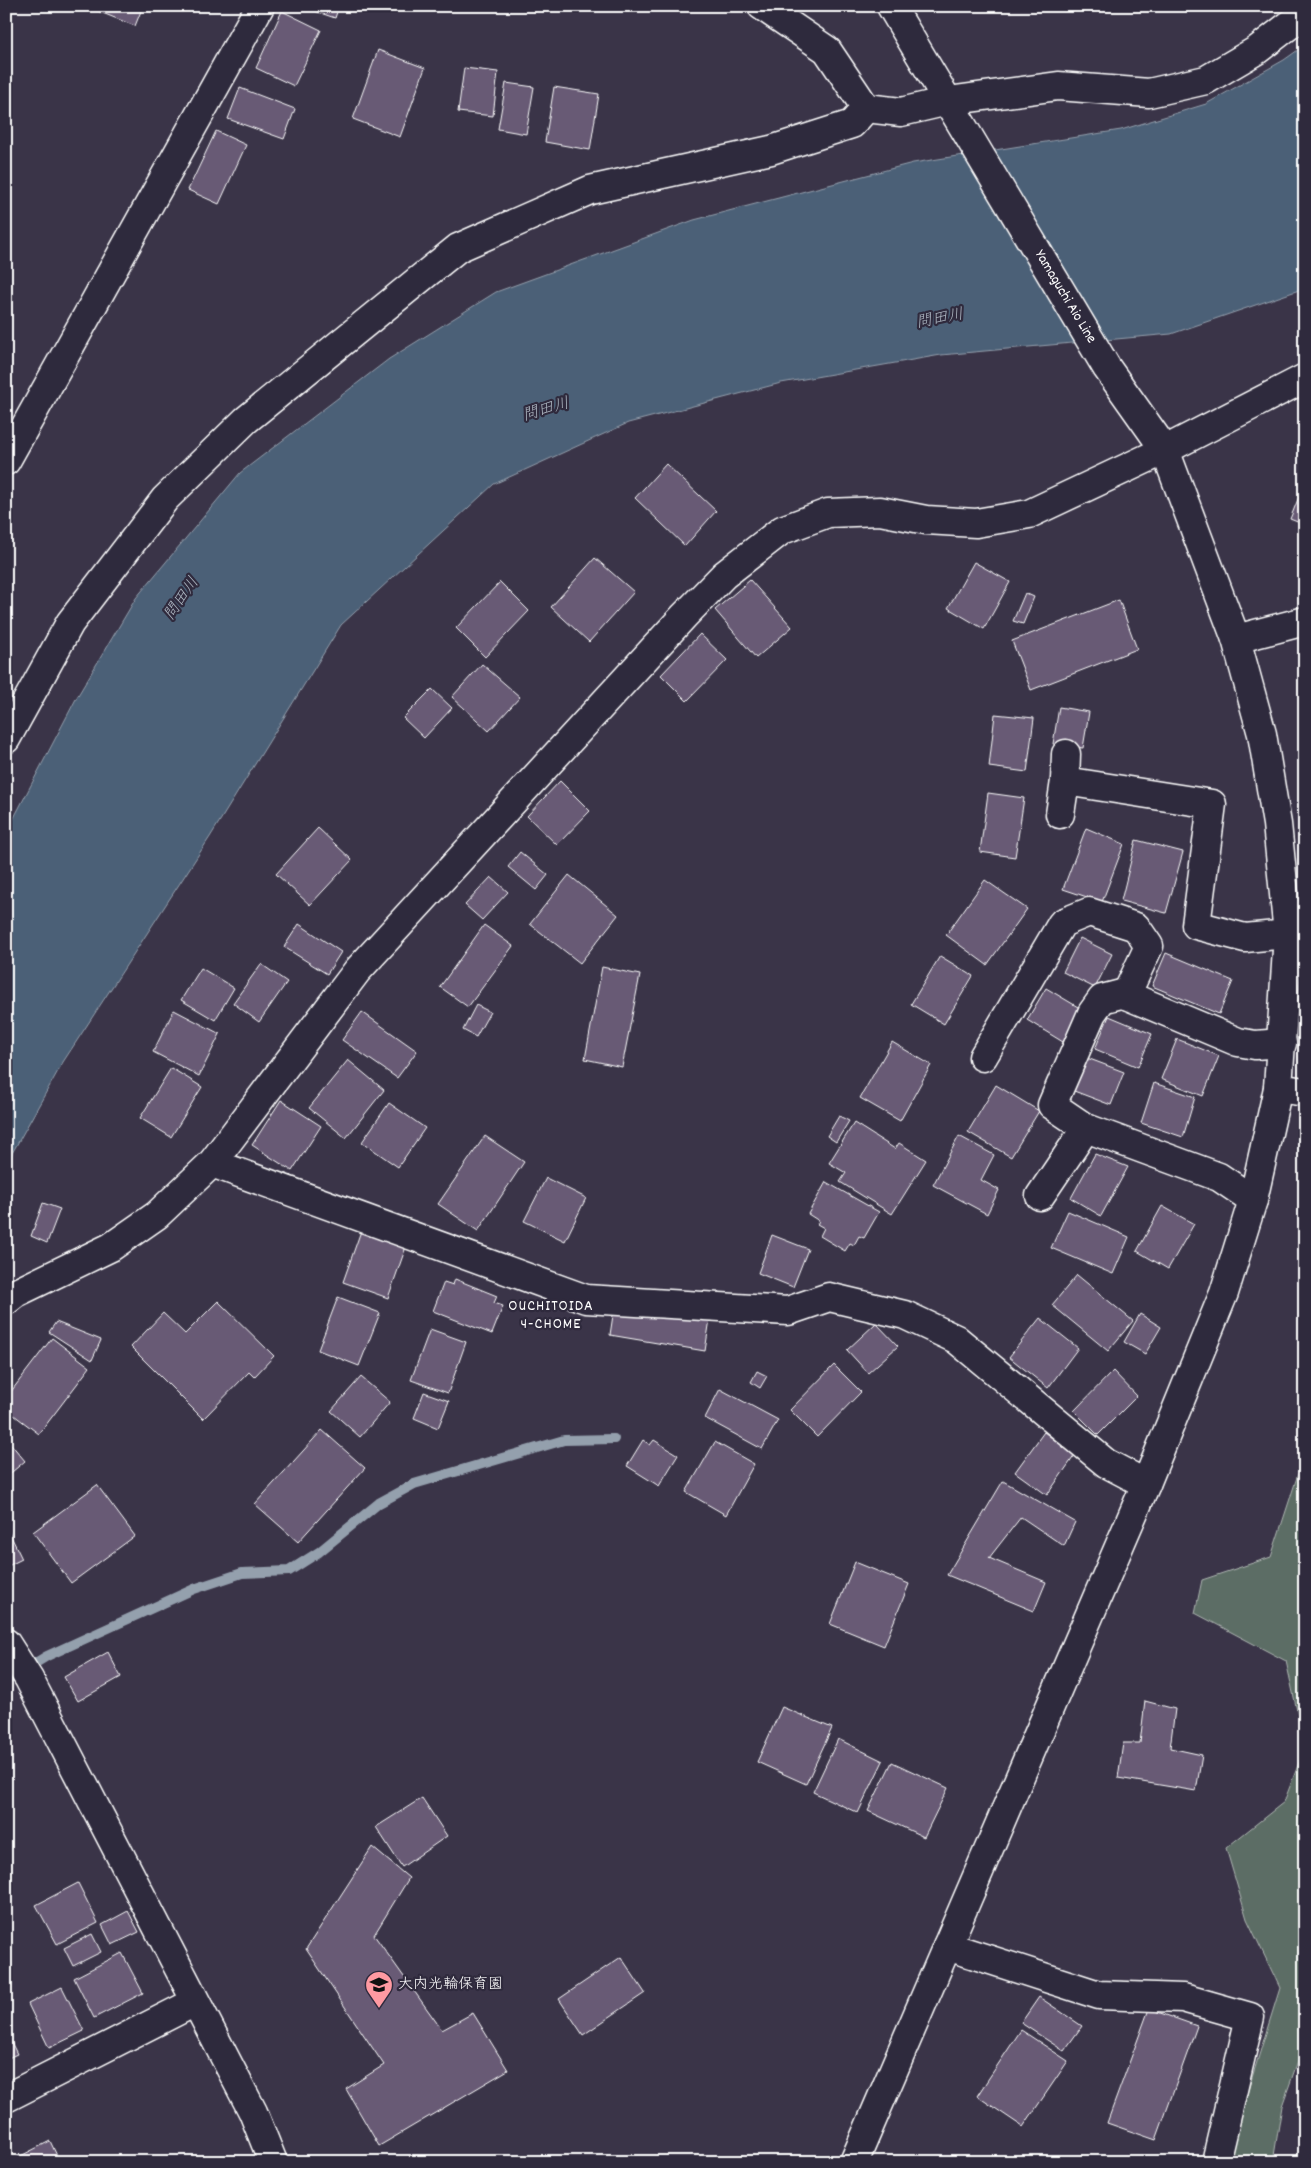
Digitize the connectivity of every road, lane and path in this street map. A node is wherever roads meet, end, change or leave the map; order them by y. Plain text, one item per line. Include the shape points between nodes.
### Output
1 (260, 6) edge
2 (762, 6) edge
3 (891, 6) edge
4 (1305, 13) edge
5 (866, 108) junction
6 (955, 112) junction
7 (1305, 378) edge
8 (1165, 450) junction
9 (6, 461) edge
10 (1305, 621) edge
11 (1236, 639) junction
12 (6, 738) edge
13 (1066, 754) dead end
14 (1065, 781) junction
15 (1060, 814) dead end
16 (1288, 934) junction
17 (1126, 995) junction
18 (1282, 1043) junction
19 (983, 1057) dead end
20 (1278, 1088) junction
21 (1305, 1092) edge
22 (1086, 1128) junction
23 (212, 1163) junction
24 (1040, 1196) dead end
25 (1253, 1200) junction
26 (6, 1301) edge
27 (1146, 1484) junction
28 (17, 1661) edge
29 (947, 1946) junction
30 (195, 2002) junction
31 (6, 2098) edge
32 (273, 2162) edge
33 (854, 2162) edge
34 (1216, 2162) edge

1 - 9 street
2 - 5 street via 827,50
3 - 6 street, Yamaguchi Aio Line
4 - 6 street via 1257,50 1206,80 1149,94 1058,86
5 - 6 street
5 - 12 street via 852,124 772,150 590,190 458,248 246,420 166,500 70,623
6 - 8 street, Yamaguchi Aio Line via 1107,368
7 - 8 street
8 - 11 street, Yamaguchi Aio Line
8 - 23 street via 1029,514 976,523 926,520 880,511 828,513 782,530 724,575 684,616 357,971
10 - 11 street
11 - 16 street, Yamaguchi Aio Line via 1262,734 1277,824
13 - 14 street
14 - 15 street
14 - 16 street via 1212,804 1196,925 1245,938
16 - 18 street, Yamaguchi Aio Line
17 - 18 street via 1238,1042 1255,1045
17 - 19 street via 1149,946 1136,927 1089,912 1062,923
17 - 22 street via 1102,999 1092,1012 1052,1105
18 - 20 street, Yamaguchi Aio Line
20 - 21 street
20 - 25 street, Yamaguchi Aio Line
22 - 24 street
22 - 25 street via 1219,1177
23 - 26 street via 157,1215 111,1247 16,1293
23 - 27 street via 586,1299 788,1311 830,1297 905,1315 956,1339 1106,1463
25 - 27 street, Yamaguchi Aio Line via 1224,1293
27 - 29 street, Yamaguchi Aio Line
28 - 30 street
29 - 33 street, Yamaguchi Aio Line
29 - 34 street via 1099,1995 1183,1998 1250,2017
30 - 31 street
30 - 32 street via 253,2112

